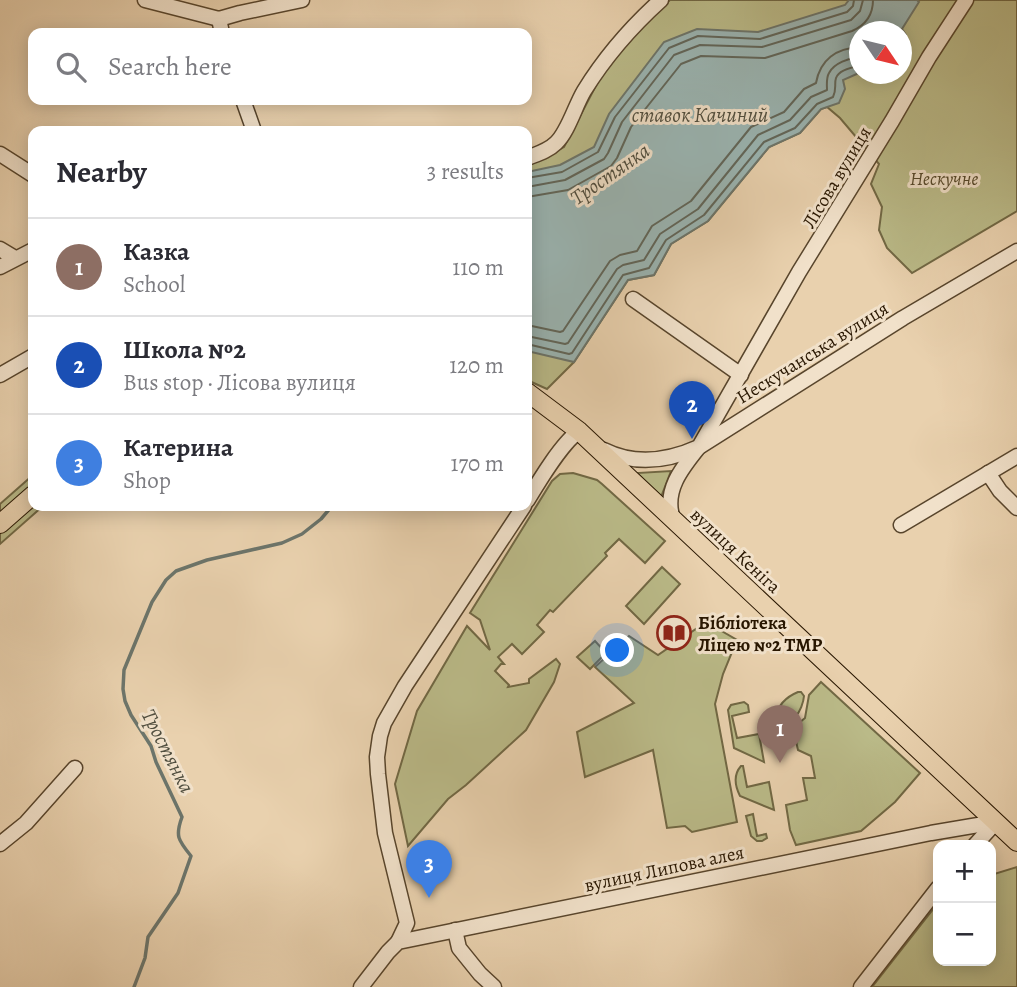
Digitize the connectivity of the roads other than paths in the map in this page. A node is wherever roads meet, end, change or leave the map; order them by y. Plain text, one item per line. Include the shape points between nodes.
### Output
1 (145, 0) edge
2 (302, 0) edge
3 (661, 0) edge
4 (966, 0) edge
5 (220, 26) edge
6 (245, 105) edge
7 (252, 126) edge
8 (0, 154) edge
9 (532, 156) edge
10 (28, 172) edge
11 (0, 249) edge
12 (1017, 251) edge
13 (28, 252) edge
14 (15, 258) junction
15 (0, 267) edge
16 (634, 299) dead end
17 (28, 359) edge
18 (741, 374) junction
19 (0, 376) edge
20 (532, 395) edge
21 (579, 432) junction
22 (593, 445) junction
23 (699, 447) junction
24 (1017, 456) edge
25 (988, 473) junction
26 (532, 494) edge
27 (28, 499) edge
28 (1017, 508) edge
29 (521, 511) edge
30 (673, 519) junction
31 (0, 524) edge
32 (901, 525) dead end
33 (75, 768) dead end
34 (996, 821) junction
35 (979, 840) edge
36 (1017, 842) edge
37 (0, 844) edge
38 (933, 894) edge
39 (455, 930) junction
40 (398, 942) junction
41 (361, 987) edge
42 (494, 987) edge
43 (861, 987) edge

1 - 5 street
2 - 5 street via 240,13
3 - 9 street via 592,78 557,143
4 - 18 street, Лісова вулиця
6 - 7 street
8 - 10 street
11 - 14 street
12 - 23 street, Нескучанська вулиця
13 - 14 street
14 - 15 street
16 - 18 street
17 - 19 street
18 - 23 street, Лісова вулиця
20 - 21 main road, вулиця Кеніга
21 - 22 main road, вулиця Кеніга
21 - 26 street
22 - 23 street via 624,458 651,461
22 - 30 main road, вулиця Кеніга
23 - 30 street, Нескучанська вулиця via 676,479 671,495
24 - 25 street
25 - 28 street
25 - 32 street
27 - 31 main road
29 - 40 street via 405,685 380,736 377,757 385,833 407,923
30 - 34 main road, вулиця Кеніга
33 - 37 street via 26,823
34 - 35 street
34 - 36 main road, вулиця Кеніга
34 - 39 street, вулиця Липова алея
38 - 43 street
39 - 40 street, вулиця Липова алея
39 - 42 street via 459,948
40 - 41 street

